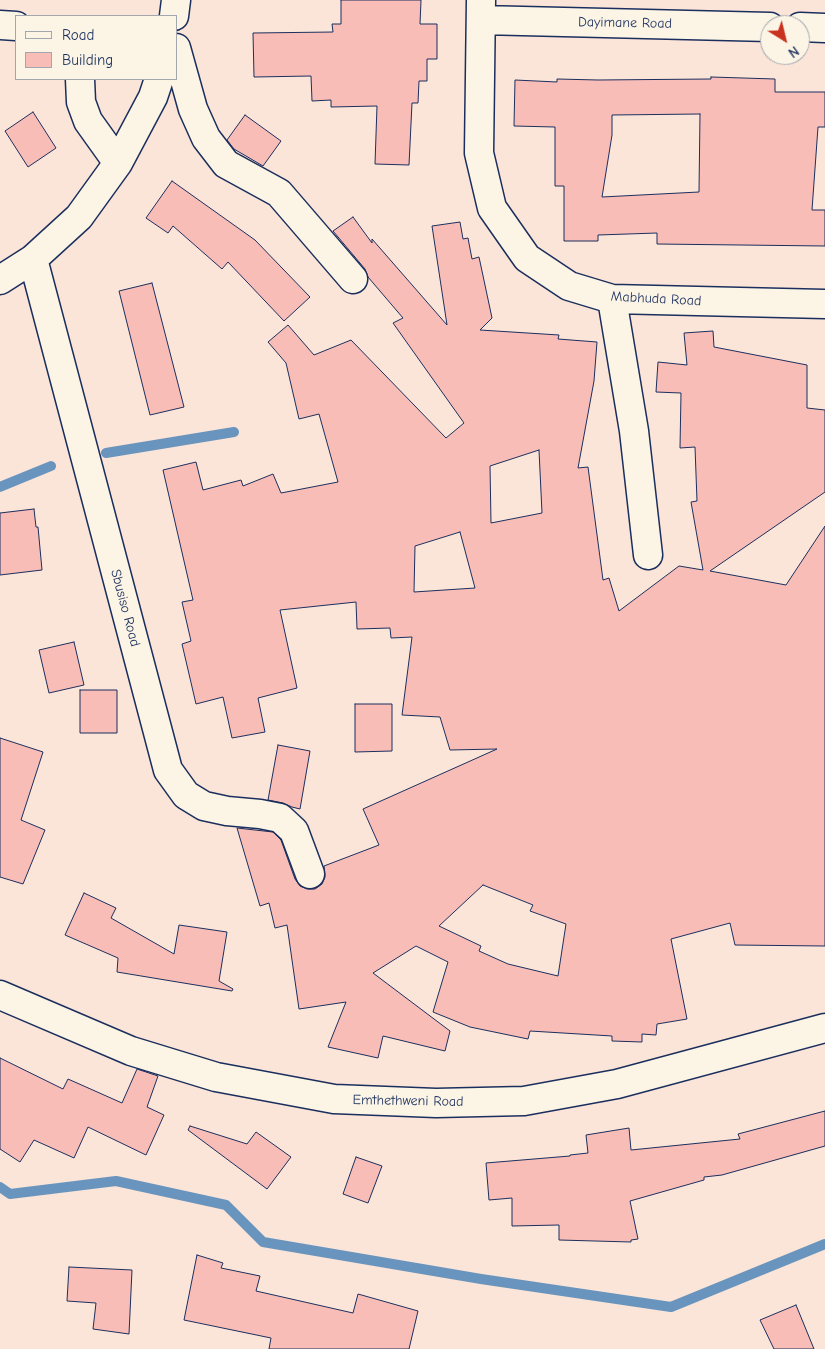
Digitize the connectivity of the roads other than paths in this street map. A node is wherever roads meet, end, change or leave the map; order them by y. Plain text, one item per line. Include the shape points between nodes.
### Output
1 (176, 0) edge
2 (481, 10) edge
3 (174, 15) edge
4 (0, 25) edge
5 (15, 26) edge
6 (760, 26) edge
7 (810, 27) edge
8 (825, 28) edge
9 (178, 55) edge
10 (80, 80) edge
11 (159, 80) edge
12 (118, 163) junction
13 (33, 259) junction
14 (353, 279) dead end
15 (0, 280) edge
16 (612, 299) junction
17 (825, 304) edge
18 (648, 555) dead end
19 (310, 874) dead end
20 (0, 995) edge
21 (825, 1028) edge

1 - 3 street
2 - 6 street, Dayimane Road
2 - 16 street, Mabhuda Road via 479,153 492,208 527,258 569,286
4 - 5 street
7 - 8 street
9 - 14 street via 193,109 206,138 226,164 279,193
10 - 12 street via 81,102 88,120
11 - 12 street
12 - 13 street via 79,217
13 - 15 street
13 - 19 street, Sbusiso Road via 168,770 186,795 204,806 280,818 294,831
16 - 17 street, Mabhuda Road
16 - 18 street via 634,431
20 - 21 street, Emthethweni Road via 131,1051 216,1077 334,1099 436,1103 524,1101 617,1084

